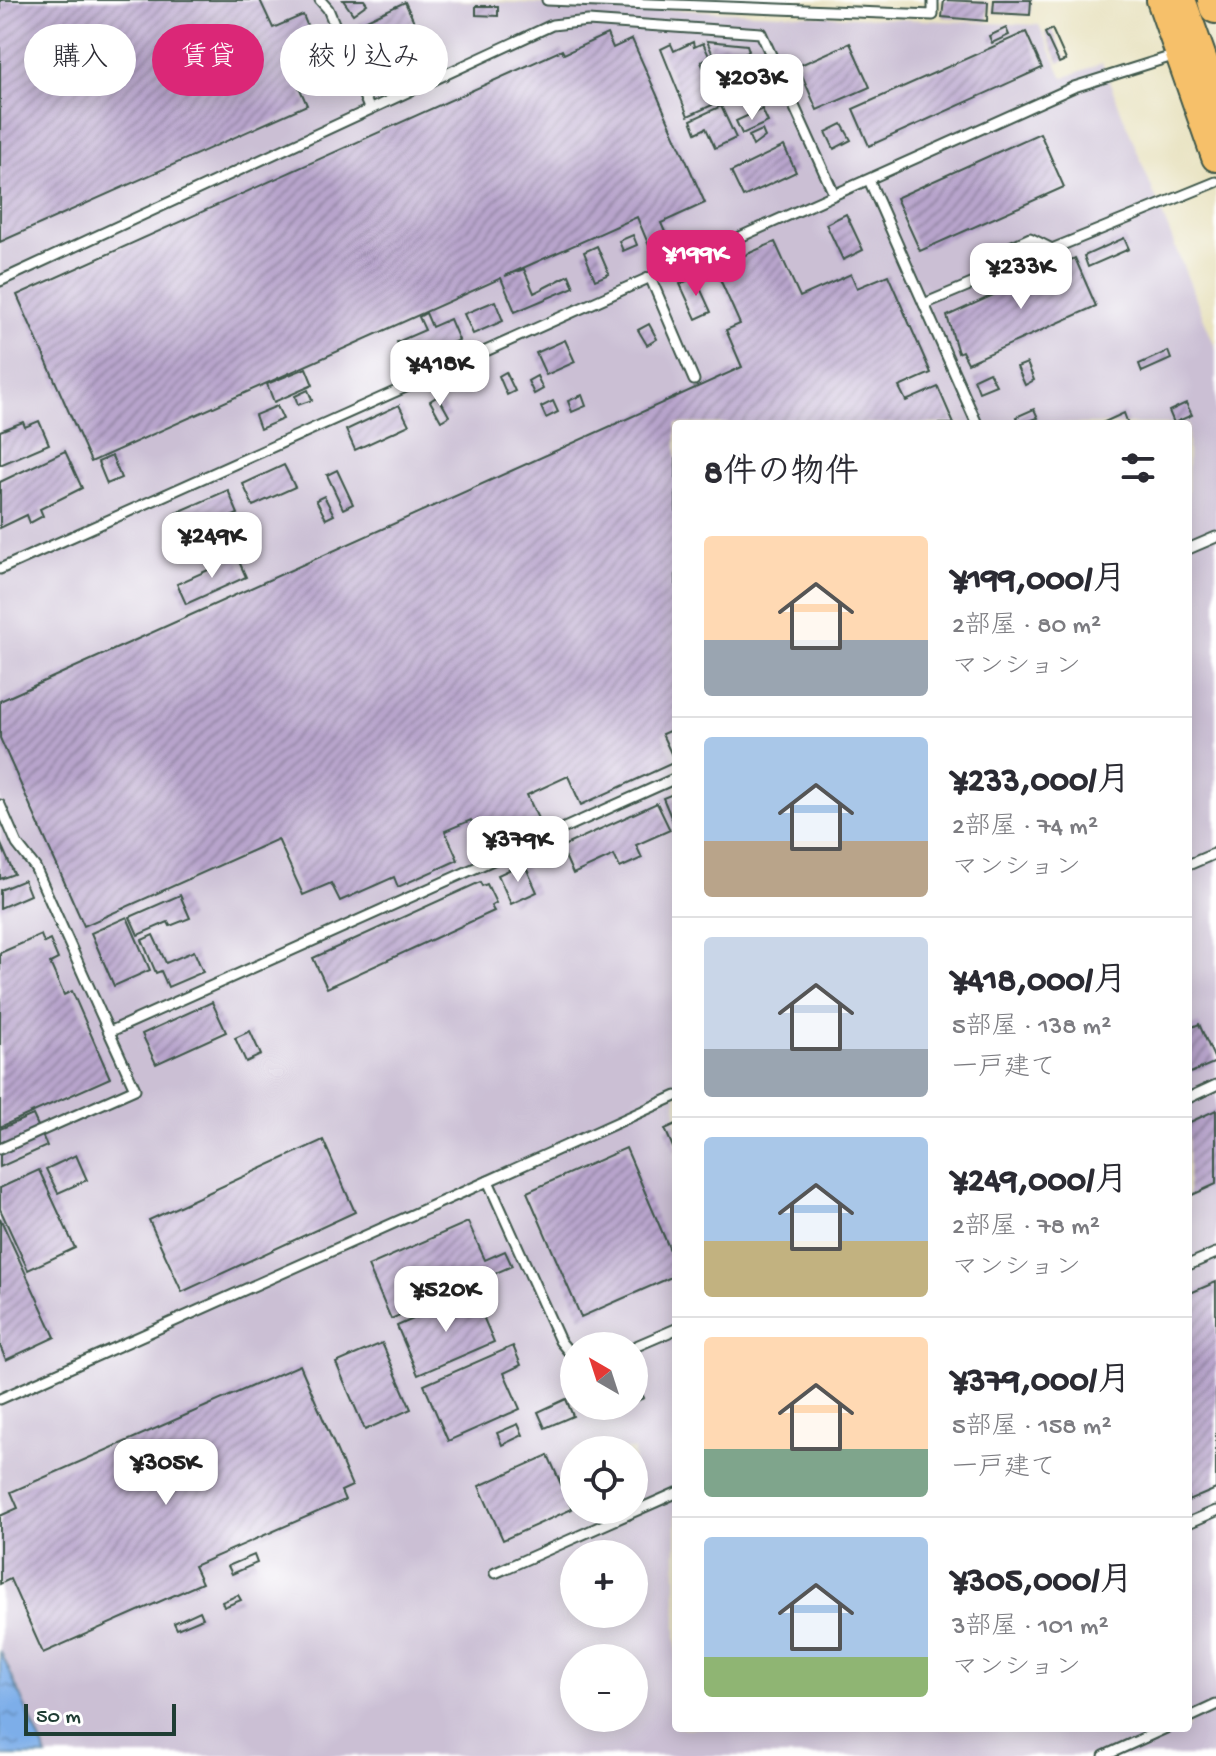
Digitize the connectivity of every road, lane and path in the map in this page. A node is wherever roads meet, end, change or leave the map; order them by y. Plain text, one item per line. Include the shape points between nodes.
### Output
1 (320, 0) edge
2 (547, 0) edge
3 (933, 0) edge
4 (1161, 0) edge
5 (1179, 0) edge
6 (1214, 0) edge
7 (808, 4) edge
8 (1216, 7) edge
9 (1179, 55) junction
10 (1216, 103) edge
11 (369, 108) junction
12 (1216, 157) edge
13 (869, 180) junction
14 (1216, 182) edge
15 (834, 194) junction
16 (1052, 249) junction
17 (986, 278) junction
18 (651, 279) junction
19 (0, 281) edge
20 (924, 304) junction
21 (694, 380) dead end
22 (975, 420) edge
23 (1216, 537) edge
24 (1192, 547) edge
25 (0, 569) edge
26 (672, 780) edge
27 (0, 805) edge
28 (1216, 853) edge
29 (1192, 863) edge
30 (109, 1032) junction
31 (1216, 1085) edge
32 (1192, 1096) edge
33 (672, 1098) edge
34 (0, 1149) edge
35 (488, 1181) junction
36 (1216, 1253) edge
37 (1192, 1263) edge
38 (672, 1331) edge
39 (560, 1341) edge
40 (648, 1341) edge
41 (0, 1399) edge
42 (672, 1495) edge
43 (1216, 1511) edge
44 (1192, 1521) edge
45 (495, 1573) dead end
46 (1216, 1705) edge
47 (1192, 1716) edge
48 (1157, 1732) edge
49 (1104, 1756) edge

1 - 11 lane
2 - 7 lane
3 - 7 lane via 933,15
4 - 9 main road
5 - 10 highway
6 - 8 highway
9 - 12 main road
9 - 13 lane via 1074,87
11 - 15 lane via 552,25 588,21 761,33
11 - 19 lane
13 - 15 lane
13 - 20 lane
14 - 16 lane
15 - 18 lane
16 - 17 lane via 1042,263 1004,280
16 - 17 lane via 1030,238 993,255
17 - 20 lane
18 - 21 lane
18 - 25 lane
20 - 22 lane
23 - 24 lane
26 - 30 lane
27 - 30 lane via 17,844 35,867
28 - 29 lane
30 - 34 lane via 135,1089
31 - 32 lane
33 - 35 lane
35 - 39 lane
35 - 41 lane
36 - 37 lane
38 - 40 lane
42 - 45 lane
43 - 44 lane
46 - 47 lane
48 - 49 lane

